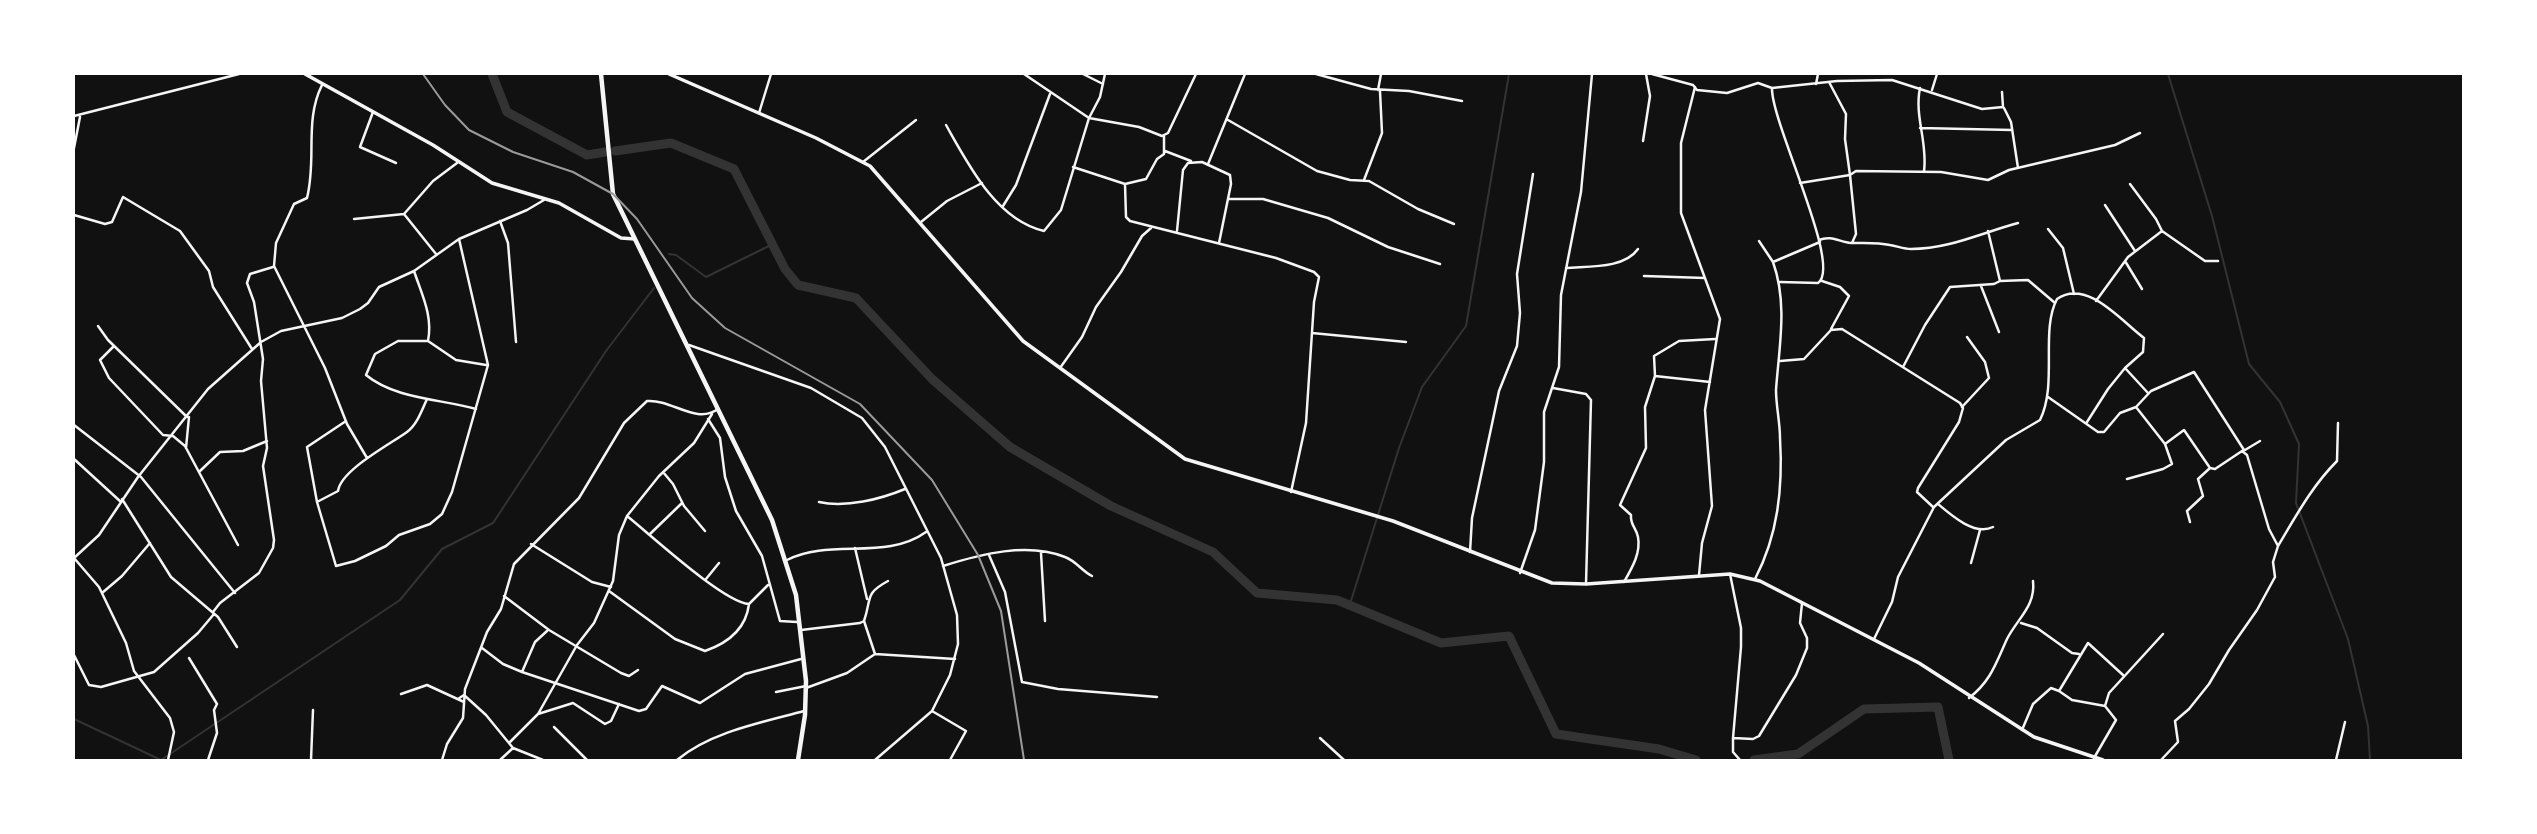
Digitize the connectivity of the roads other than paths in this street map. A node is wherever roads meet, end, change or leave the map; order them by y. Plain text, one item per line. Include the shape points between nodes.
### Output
1 (239, 74) edge
2 (305, 74) edge
3 (601, 74) edge
4 (671, 74) edge
5 (771, 74) edge
6 (1024, 74) edge
7 (1083, 74) edge
8 (1105, 74) edge
9 (1196, 74) edge
10 (1245, 74) edge
11 (1316, 74) edge
12 (1381, 74) edge
13 (1592, 74) edge
14 (1646, 74) edge
15 (1652, 74) edge
16 (1818, 74) edge
17 (1937, 74) edge
18 (1829, 82) junction
19 (1103, 84) junction
20 (1816, 84) junction
21 (322, 85) junction
22 (1695, 87) junction
23 (1920, 87) junction
24 (1772, 88) junction
25 (1379, 90) junction
26 (1932, 90) junction
27 (2003, 92) dead end
28 (1051, 93) junction
29 (1462, 101) dead end
30 (2003, 107) junction
31 (373, 112) junction
32 (759, 113) junction
33 (80, 115) junction
34 (74, 116) edge
35 (1089, 118) junction
36 (916, 120) dead end
37 (1228, 120) junction
38 (946, 125) dead end
39 (1920, 128) junction
40 (2012, 130) junction
41 (2140, 133) dead end
42 (1164, 136) junction
43 (1643, 141) dead end
44 (74, 148) edge
45 (1165, 151) junction
46 (863, 162) junction
47 (1192, 162) junction
48 (396, 163) dead end
49 (457, 163) junction
50 (1208, 165) junction
51 (1073, 167) junction
52 (2018, 168) junction
53 (1924, 171) junction
54 (1533, 174) dead end
55 (1850, 175) junction
56 (1364, 180) junction
57 (982, 183) junction
58 (1800, 183) junction
59 (1125, 184) junction
60 (2130, 184) dead end
61 (545, 199) junction
62 (1228, 199) junction
63 (2105, 205) dead end
64 (1003, 206) junction
65 (404, 214) junction
66 (74, 215) edge
67 (354, 219) dead end
68 (500, 221) junction
69 (920, 222) junction
70 (2018, 223) dead end
71 (1454, 224) dead end
72 (1151, 228) junction
73 (2048, 229) dead end
74 (1989, 231) junction
75 (2162, 232) junction
76 (1177, 233) junction
77 (459, 239) junction
78 (636, 240) junction
79 (1759, 241) dead end
80 (1820, 241) junction
81 (1219, 243) junction
82 (1852, 243) junction
83 (1638, 249) dead end
84 (2135, 251) junction
85 (436, 254) junction
86 (2125, 261) junction
87 (2218, 261) dead end
88 (1773, 262) junction
89 (1440, 264) dead end
90 (274, 267) junction
91 (1566, 268) junction
92 (414, 271) junction
93 (1644, 276) dead end
94 (1705, 278) junction
95 (1822, 281) junction
96 (2000, 281) junction
97 (1780, 282) junction
98 (1981, 286) junction
99 (2142, 289) dead end
100 (2074, 294) junction
101 (2096, 301) junction
102 (2055, 303) junction
103 (98, 326) dead end
104 (304, 326) junction
105 (1831, 330) junction
106 (1998, 332) dead end
107 (1312, 334) junction
108 (1967, 337) dead end
109 (1715, 340) junction
110 (428, 341) junction
111 (261, 342) junction
112 (516, 342) dead end
113 (1406, 342) dead end
114 (690, 345) junction
115 (114, 346) junction
116 (252, 349) junction
117 (1780, 361) junction
118 (488, 365) junction
119 (1903, 368) junction
120 (2125, 368) junction
121 (1059, 369) junction
122 (1655, 376) junction
123 (1710, 382) junction
124 (1553, 388) junction
125 (2148, 393) junction
126 (2048, 397) junction
127 (427, 399) junction
128 (1962, 407) junction
129 (2136, 407) junction
130 (476, 409) junction
131 (719, 409) junction
132 (712, 414) junction
133 (188, 416) junction
134 (708, 419) junction
135 (346, 421) junction
136 (2087, 422) junction
137 (2338, 423) dead end
138 (74, 425) edge
139 (173, 436) junction
140 (2260, 441) dead end
141 (267, 442) junction
142 (2165, 444) junction
143 (186, 448) junction
144 (2243, 451) junction
145 (367, 458) junction
146 (74, 459) edge
147 (2210, 468) junction
148 (200, 471) junction
149 (663, 472) junction
150 (138, 477) junction
151 (2127, 479) dead end
152 (905, 489) junction
153 (1291, 492) junction
154 (121, 500) junction
155 (317, 502) junction
156 (819, 502) dead end
157 (682, 503) junction
158 (1938, 504) junction
159 (1934, 507) junction
160 (627, 516) junction
161 (2190, 522) dead end
162 (1993, 527) dead end
163 (1980, 530) junction
164 (705, 531) dead end
165 (926, 532) junction
166 (650, 534) junction
167 (150, 543) junction
168 (531, 544) junction
169 (239, 545) dead end
170 (2278, 546) junction
171 (855, 548) junction
172 (1470, 552) junction
173 (1041, 553) junction
174 (989, 555) junction
175 (786, 561) junction
176 (719, 563) dead end
177 (1971, 563) dead end
178 (943, 566) junction
179 (1520, 573) junction
180 (1730, 574) junction
181 (1699, 575) junction
182 (1092, 576) dead end
183 (706, 579) junction
184 (1755, 579) junction
185 (888, 581) dead end
186 (2033, 581) dead end
187 (1624, 582) junction
188 (1586, 584) junction
189 (768, 585) junction
190 (610, 589) junction
191 (102, 593) junction
192 (235, 594) junction
193 (504, 596) junction
194 (867, 599) junction
195 (1802, 601) junction
196 (749, 604) junction
197 (214, 613) junction
198 (864, 621) junction
199 (1045, 621) dead end
200 (800, 622) junction
201 (2020, 622) junction
202 (549, 630) junction
203 (801, 630) junction
204 (2163, 634) dead end
205 (1874, 639) junction
206 (577, 645) junction
207 (237, 647) dead end
208 (481, 648) junction
209 (875, 654) junction
210 (2079, 654) junction
211 (74, 655) edge
212 (189, 658) dead end
213 (805, 658) junction
214 (955, 659) junction
215 (638, 670) dead end
216 (522, 672) junction
217 (2123, 675) junction
218 (138, 678) junction
219 (557, 683) junction
220 (806, 687) junction
221 (2059, 691) junction
222 (776, 692) dead end
223 (401, 694) dead end
224 (464, 695) junction
225 (1157, 697) dead end
226 (1969, 698) junction
227 (458, 699) junction
228 (464, 702) junction
229 (620, 704) junction
230 (2105, 706) junction
231 (313, 710) dead end
232 (805, 711) junction
233 (932, 711) junction
234 (538, 714) junction
235 (2345, 722) dead end
236 (554, 727) dead end
237 (2022, 730) junction
238 (1320, 738) dead end
239 (1733, 738) junction
240 (510, 742) junction
241 (513, 748) junction
242 (2094, 758) junction
243 (1740, 759) edge
244 (168, 761) edge
245 (208, 761) edge
246 (311, 761) edge
247 (442, 761) edge
248 (500, 761) edge
249 (543, 761) edge
250 (587, 761) edge
251 (677, 761) edge
252 (798, 761) edge
253 (875, 761) edge
254 (950, 761) edge
255 (1344, 761) edge
256 (2103, 761) edge
257 (2161, 761) edge
258 (2336, 761) edge

1 - 33 street
2 - 21 street
3 - 78 highway via 613,194
4 - 32 street
5 - 32 street
6 - 28 street
7 - 19 street
8 - 19 street
9 - 42 street
10 - 37 street
11 - 25 street
12 - 25 street
13 - 91 street via 1581,192
14 - 43 street via 1650,96
15 - 22 street
16 - 20 street
17 - 26 street
18 - 20 street
18 - 23 street via 1892,79
18 - 55 street via 1846,114
19 - 35 street
20 - 24 street
21 - 31 street
21 - 90 street via 310,115 313,161 307,198 294,204 276,243
22 - 24 street via 1727,93 1758,83
22 - 94 street via 1682,132 1680,196 1682,218
23 - 26 street
23 - 39 street
24 - 58 street via 1774,110
25 - 29 street
25 - 56 street via 1382,134
26 - 30 street via 1982,109
27 - 30 street
28 - 35 street
28 - 64 street via 1016,186
30 - 40 street
31 - 48 street via 360,147
31 - 49 street
32 - 46 street
33 - 34 street
33 - 44 street
35 - 42 street
35 - 51 street
36 - 46 street
37 - 50 street
37 - 56 street via 1317,171
38 - 57 street
39 - 40 street
39 - 53 street
40 - 52 street
41 - 52 street via 2115,145
42 - 45 street
45 - 47 street
45 - 59 street via 1146,179
46 - 69 street
47 - 50 street
47 - 76 street via 1183,170
49 - 61 street via 492,183
49 - 65 street via 433,181
50 - 62 street via 1230,175
51 - 59 street
51 - 64 street via 1061,210 1047,230 1041,231
52 - 53 street via 1981,180
53 - 55 street via 1868,170
54 - 172 street via 1517,274 1517,346 1499,391 1472,518
55 - 58 street
55 - 82 street via 1856,234
56 - 71 street
57 - 64 street
57 - 69 street
58 - 80 street
59 - 72 street via 1127,219
60 - 75 street
61 - 68 street
61 - 78 street via 621,238
62 - 81 street
62 - 89 street via 1263,199 1328,218 1388,247
63 - 84 street
65 - 67 street
65 - 85 street
66 - 116 street via 112,222 123,197 180,231 209,271 211,284
68 - 77 street
68 - 112 street via 508,243
69 - 121 street via 1023,341
70 - 74 street
72 - 76 street
72 - 121 street
73 - 100 street via 2063,248
74 - 82 street via 1936,248 1908,250 1873,242
74 - 96 street
75 - 84 street
75 - 87 street via 2209,264
76 - 81 street
77 - 85 street
77 - 118 street
78 - 114 highway
79 - 88 street
80 - 82 street via 1826,237
80 - 88 street
80 - 95 street via 1826,268
81 - 107 street via 1314,272 1319,277
83 - 91 street via 1626,260 1605,266
84 - 86 street
85 - 92 street
86 - 99 street
86 - 101 street
88 - 97 street
90 - 104 street
90 - 111 street via 247,279
91 - 124 street via 1559,366
92 - 104 street via 379,287 360,309
92 - 110 street via 431,327
93 - 94 street
94 - 109 street via 1719,313
95 - 97 street
95 - 105 street via 1849,296
96 - 98 street
96 - 102 street via 2028,280
97 - 117 street
98 - 106 street
98 - 119 street via 1950,288 1924,325
100 - 101 street
100 - 102 street
101 - 120 street via 2144,338 2143,352
102 - 126 street
103 - 115 street
104 - 111 street
104 - 135 street
105 - 117 street via 1804,359
105 - 119 street via 1856,335
107 - 113 street
107 - 153 street via 1306,423
108 - 128 street via 1990,378
109 - 122 street via 1679,341 1658,352
109 - 123 street
110 - 118 street via 456,360
110 - 127 street via 398,341 380,349 366,375
111 - 116 street
111 - 141 street
114 - 131 highway
114 - 152 street via 811,388 844,405 874,429
115 - 133 street
115 - 139 street via 100,360 106,374 163,435
116 - 133 street via 208,389
117 - 184 street via 1777,522
118 - 130 street
119 - 128 street
120 - 125 street
120 - 136 street
121 - 153 street via 1185,459
122 - 123 street
122 - 187 street via 1645,407 1646,448 1620,505 1631,515 1638,538 1636,559
123 - 181 street via 1705,425 1712,506
124 - 179 street via 1545,412 1535,530
124 - 188 street via 1586,394 1591,400
125 - 129 street
125 - 144 street via 2194,372
126 - 136 street
126 - 158 street via 2040,420 2007,440
127 - 130 street
127 - 145 street via 409,430
128 - 159 street via 1959,422 1918,488
129 - 136 street via 2120,413 2104,432
129 - 142 street
130 - 155 street via 452,492 442,514 430,524 336,566
131 - 132 street
131 - 175 highway via 772,520
132 - 134 street
132 - 168 street via 696,414 655,400 642,403 624,423 579,498
133 - 139 street
133 - 143 street
134 - 149 street via 694,443
134 - 189 street via 720,438 729,492 760,550
135 - 145 street
135 - 155 street via 307,447
137 - 170 street via 2337,461 2314,484
138 - 150 street
139 - 143 street
139 - 150 street
140 - 144 street
141 - 148 street via 220,452
141 - 192 street via 263,466 273,548 259,573
142 - 147 street via 2184,430
142 - 151 street via 2172,464
143 - 148 street
144 - 147 street
144 - 170 street
145 - 155 street via 349,471 338,491
146 - 154 street
147 - 161 street via 2198,479 2203,496 2186,511
148 - 169 street
149 - 157 street
149 - 160 street
150 - 154 street
150 - 192 street
152 - 156 street via 838,504
152 - 165 street
153 - 172 street via 1393,521
154 - 167 street
154 - 191 street via 99,535 74,558
157 - 164 street
157 - 166 street
158 - 159 street
158 - 163 street
159 - 205 street via 1898,577
160 - 166 street
160 - 190 street via 619,534
162 - 163 street
163 - 177 street
165 - 171 street via 911,541
165 - 178 street
166 - 183 street
167 - 191 street
167 - 197 street via 176,583
168 - 190 street via 573,572
168 - 193 street via 514,564
170 - 257 street via 2271,587 2210,684 2175,721 2178,742
171 - 175 street via 825,548
171 - 194 street
172 - 179 street
173 - 174 street
173 - 182 street via 1068,558
173 - 199 street
174 - 178 street
174 - 225 street via 1004,592 1022,682 1058,690
175 - 200 highway
176 - 183 street
178 - 214 street via 957,615
179 - 188 street via 1552,583
180 - 181 street
180 - 184 street
180 - 239 street via 1741,628
181 - 187 street
183 - 196 street
184 - 195 street
185 - 194 street
186 - 201 street via 2034,594
187 - 188 street
189 - 196 street
189 - 200 street via 780,621
190 - 196 street via 675,639 705,651 735,635
190 - 206 street
191 - 218 street
192 - 197 street
193 - 202 street
193 - 208 street
194 - 198 street
195 - 205 street
195 - 239 street via 1800,623 1807,648 1796,675 1759,736
197 - 207 street
197 - 218 street via 163,665
198 - 203 street
198 - 209 street
200 - 203 highway
201 - 210 street
201 - 226 street via 1990,679
202 - 206 street
202 - 216 street via 535,642
203 - 213 highway
204 - 217 street
205 - 226 street
206 - 215 street via 625,675
206 - 219 street
208 - 216 street
208 - 224 street
209 - 214 street
209 - 220 street via 847,673
210 - 217 street via 2088,643
210 - 221 street
211 - 218 street via 89,685 101,687
212 - 245 street via 218,704 214,710 217,733
213 - 220 highway
213 - 229 street via 745,674 700,703 664,685 646,709 636,711
214 - 233 street
216 - 219 street
217 - 230 street
218 - 244 street via 170,718 174,732
219 - 229 street
219 - 234 street
220 - 222 street
220 - 232 highway
221 - 230 street via 2072,701
221 - 237 street via 2052,688 2033,704
223 - 227 street via 425,684
224 - 227 street
224 - 228 street
224 - 240 street
226 - 237 street
227 - 228 street
228 - 247 street via 463,718
229 - 234 street via 605,724 573,703
230 - 242 street via 2116,720
231 - 246 street
232 - 251 street via 734,732
232 - 252 highway
233 - 253 street
233 - 254 street via 966,731
234 - 240 street
235 - 258 street
236 - 250 street
237 - 242 street
238 - 255 street
239 - 243 street via 1733,752
240 - 241 street
241 - 248 street
241 - 249 street
242 - 256 street

